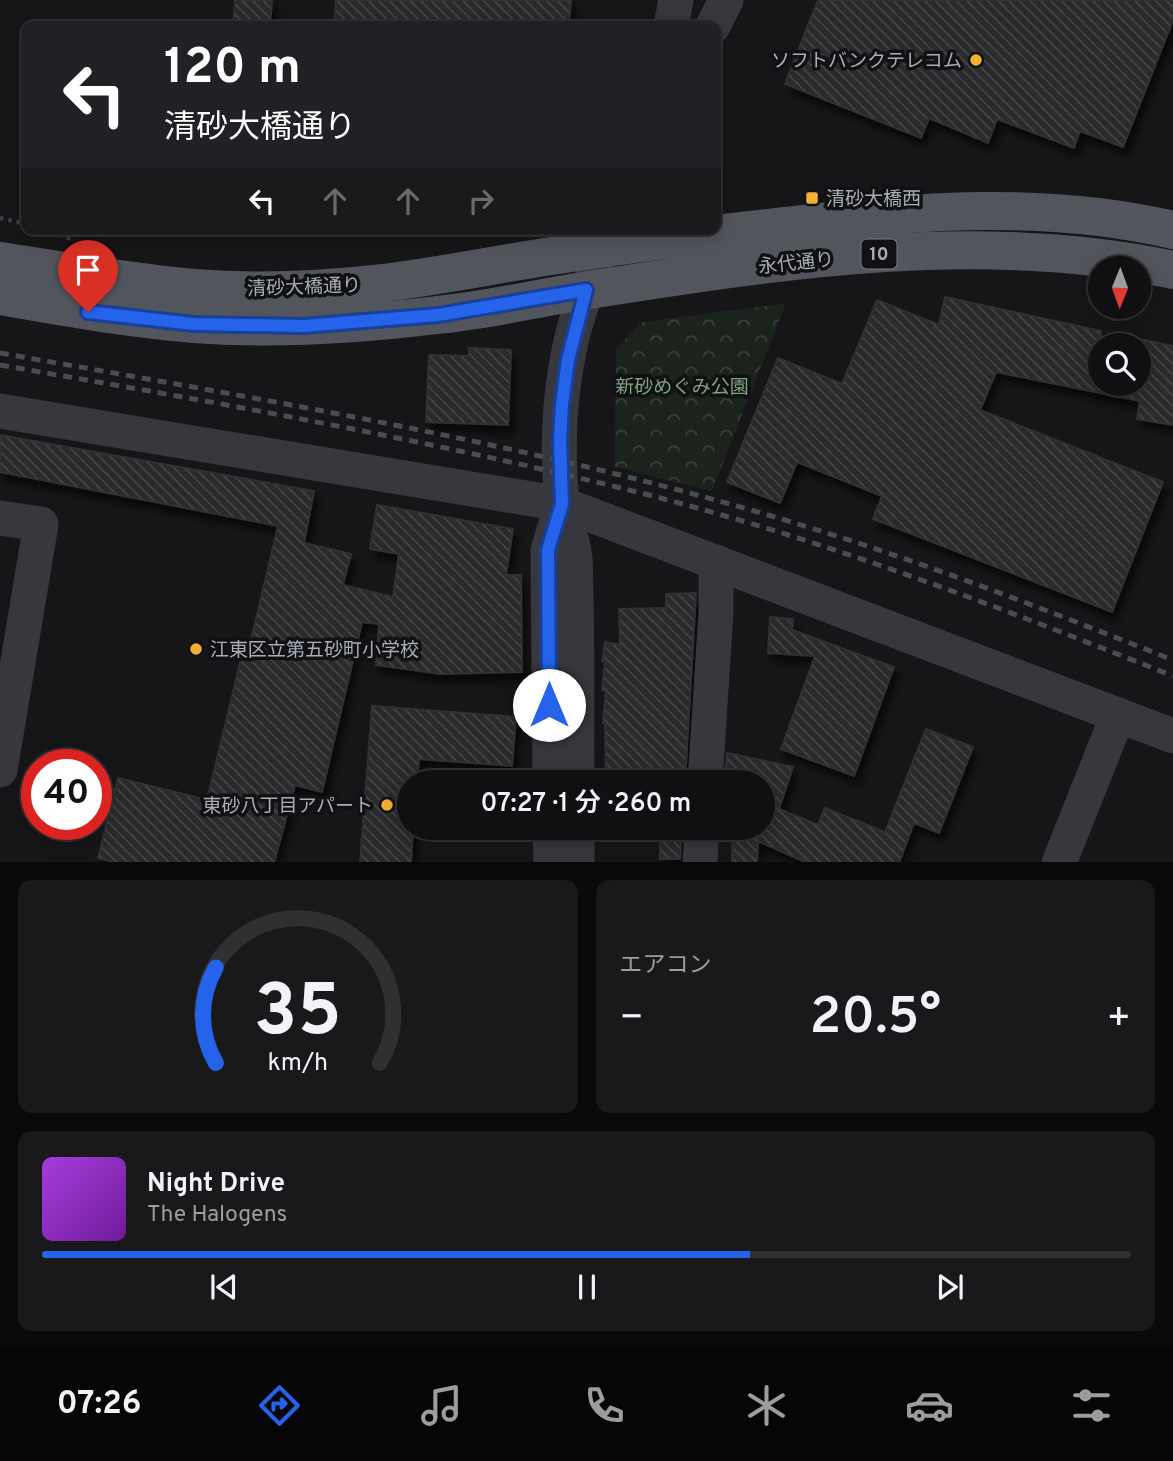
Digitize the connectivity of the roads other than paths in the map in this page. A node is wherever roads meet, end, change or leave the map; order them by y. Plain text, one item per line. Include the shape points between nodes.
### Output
1 (676, 0) edge
2 (726, 0) edge
3 (672, 21) edge
4 (716, 21) edge
5 (721, 229) edge
6 (1173, 229) edge
7 (646, 235) edge
8 (612, 238) edge
9 (0, 251) edge
10 (77, 257) junction
11 (0, 261) edge
12 (1173, 270) edge
13 (586, 290) junction
14 (0, 296) edge
15 (0, 307) edge
16 (88, 312) junction
17 (0, 411) edge
18 (562, 504) junction
19 (0, 518) edge
20 (716, 562) junction
21 (1118, 715) junction
22 (1173, 736) edge
23 (0, 770) edge
24 (550, 770) edge
25 (577, 770) edge
26 (706, 770) edge
27 (550, 840) edge
28 (577, 840) edge
29 (551, 862) edge
30 (578, 862) edge
31 (1059, 862) edge

1 - 3 street
2 - 4 street
5 - 6 main road, 永代通り / 10 via 959,211 1097,217
7 - 8 main road, 永代通り / 10
8 - 10 main road, 清砂大橋通り / 10 via 384,283 294,290 197,288
8 - 13 street
9 - 10 main road
10 - 11 main road, 清砂大橋通り / 10
12 - 13 main road, 永代通り / 10 via 1086,255 892,252
13 - 16 main road, 清砂大橋通り / 10 via 438,315 303,326 194,324
13 - 18 street via 562,404
14 - 16 main road, 清砂大橋通り / 10
15 - 16 main road
17 - 18 street
18 - 20 street
18 - 24 street via 548,550
18 - 25 street via 575,555
19 - 23 street via 41,524
20 - 21 street
20 - 26 street
21 - 22 street
21 - 31 street
27 - 29 street
28 - 30 street

